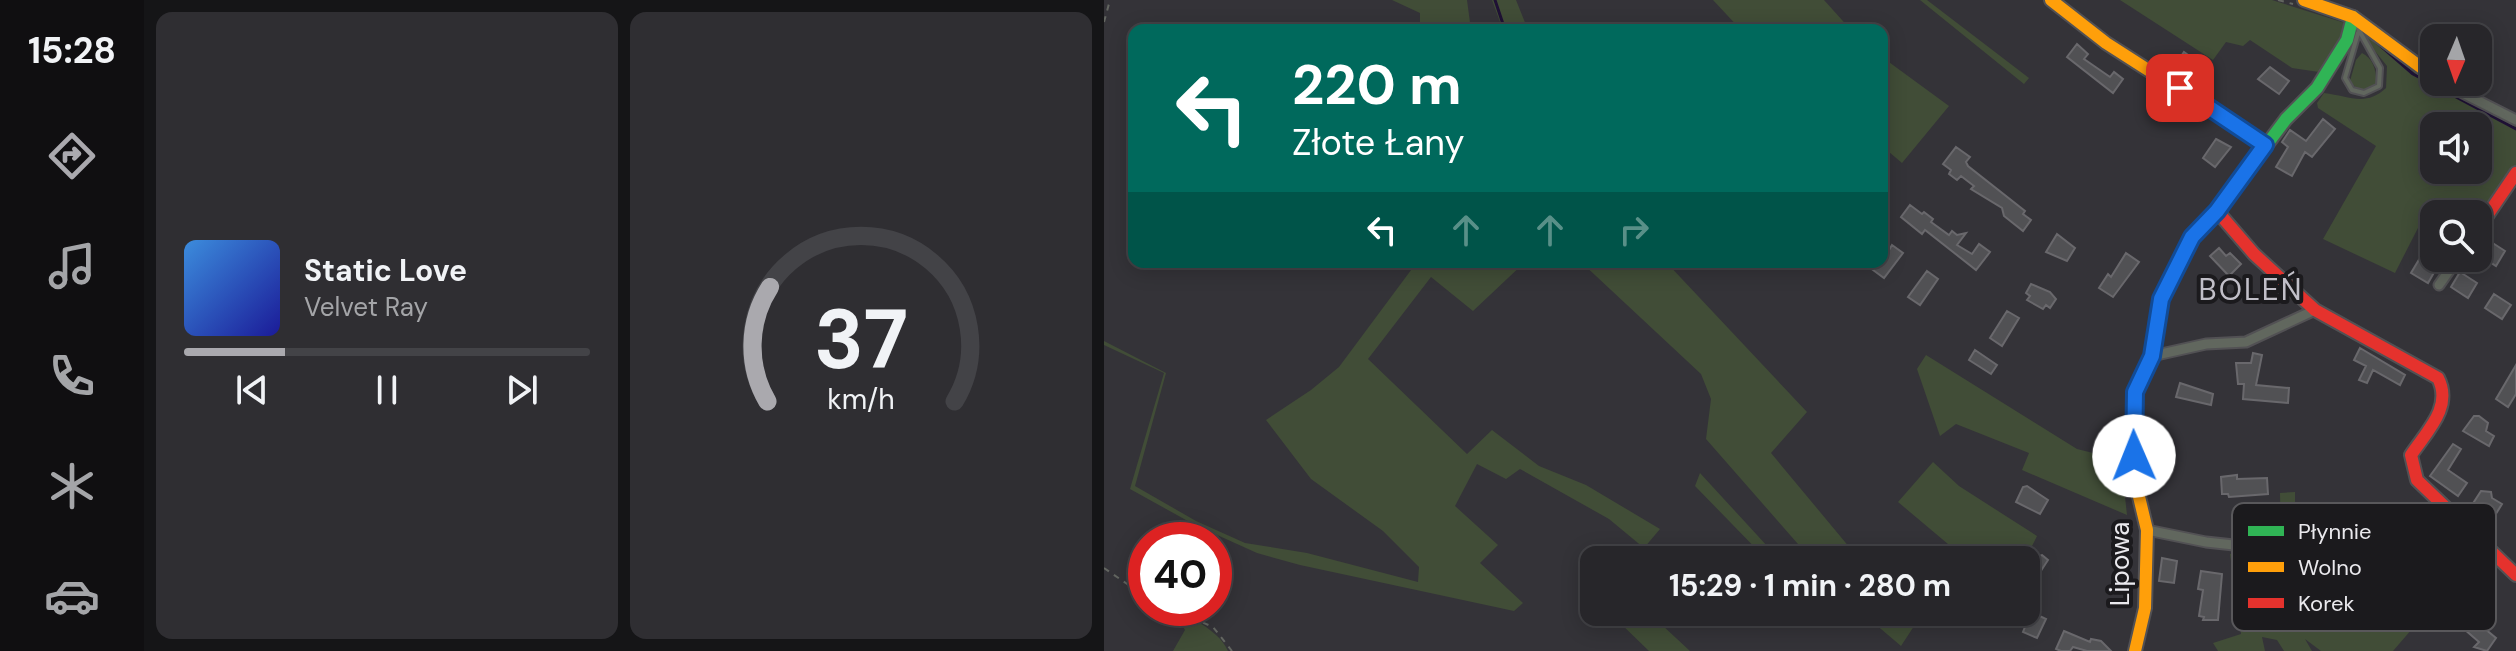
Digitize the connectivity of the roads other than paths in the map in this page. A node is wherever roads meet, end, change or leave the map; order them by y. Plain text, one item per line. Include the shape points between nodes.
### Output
1 (2051, 0) edge
2 (2304, 0) edge
3 (2353, 17) junction
4 (2358, 33) junction
5 (2420, 67) edge
6 (2469, 96) edge
7 (2516, 120) edge
8 (2265, 145) junction
9 (2516, 173) edge
10 (2492, 208) edge
11 (2217, 211) junction
12 (2448, 272) edge
13 (2439, 285) dead end
14 (2315, 310) junction
15 (2152, 356) junction
16 (2441, 503) edge
17 (2147, 530) junction
18 (2232, 545) edge
19 (2496, 556) edge
20 (2516, 575) edge
21 (2135, 651) edge

1 - 8 street via 2106,43
2 - 3 street
3 - 4 lane
3 - 5 street
3 - 8 street, Lipowa via 2347,40 2317,88
4 - 4 lane via 2345,78 2352,90 2364,93 2379,86 2381,72
6 - 7 street
8 - 11 street, Lipowa
9 - 10 street
11 - 14 street
11 - 15 street, Lipowa via 2192,237 2161,299
12 - 13 street
14 - 15 street via 2246,342
14 - 16 street via 2438,378 2445,392 2441,411 2411,455 2417,480
15 - 17 street, Lipowa via 2135,392 2134,409 2135,480
17 - 18 street
17 - 21 street, Lipowa via 2145,608
19 - 20 street

